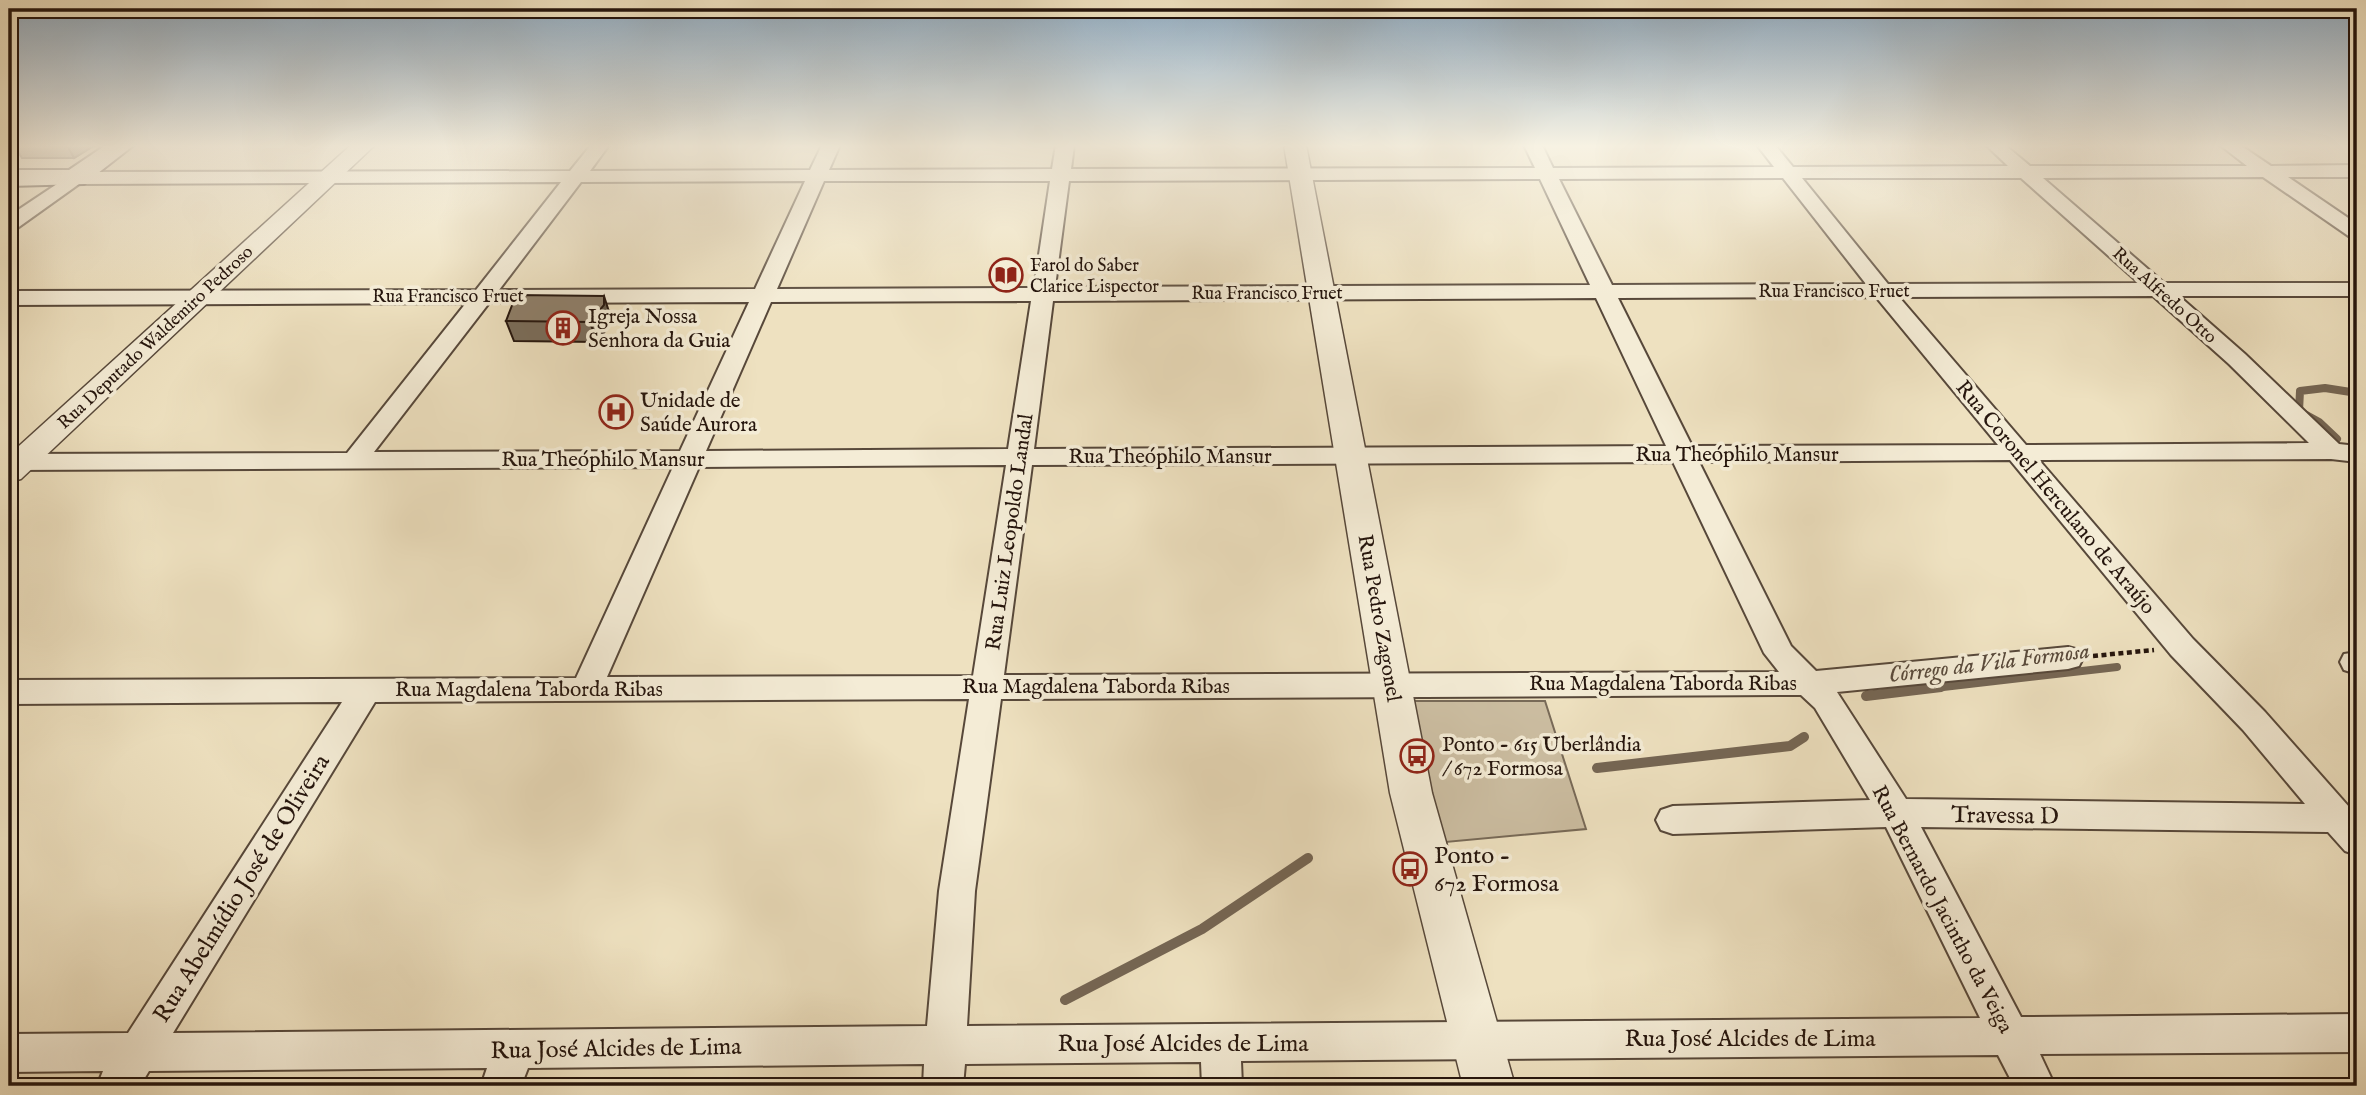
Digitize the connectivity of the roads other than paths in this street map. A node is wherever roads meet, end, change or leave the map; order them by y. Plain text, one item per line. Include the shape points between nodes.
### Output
1 (50, 196) edge
2 (308, 196) edge
3 (560, 196) edge
4 (808, 196) edge
5 (1057, 196) edge
6 (1305, 196) edge
7 (1558, 196) edge
8 (1806, 196) edge
9 (2053, 196) edge
10 (2304, 196) edge
11 (9, 225) edge
12 (2357, 233) edge
13 (2159, 289) junction
14 (2357, 289) edge
15 (1881, 291) junction
16 (1604, 292) junction
17 (1322, 293) junction
18 (1043, 294) junction
19 (763, 295) junction
20 (482, 296) junction
21 (9, 298) edge
22 (198, 298) junction
23 (2342, 452) edge
24 (2018, 453) junction
25 (1683, 454) junction
26 (1351, 456) junction
27 (1020, 457) junction
28 (690, 459) junction
29 (355, 460) junction
30 (12, 465) edge
31 (2068, 658) road end
32 (1807, 683) junction
33 (1392, 685) junction
34 (987, 687) junction
35 (586, 689) junction
36 (366, 690) junction
37 (9, 692) edge
38 (1896, 814) junction
39 (1673, 820) dead end
40 (2347, 829) edge
41 (2357, 1033) edge
42 (2009, 1036) junction
43 (1479, 1041) junction
44 (1220, 1043) junction
45 (945, 1045) junction
46 (515, 1049) junction
47 (138, 1052) junction
48 (9, 1053) edge
49 (117, 1086) edge
50 (500, 1086) edge
51 (943, 1086) edge
52 (1222, 1086) edge
53 (1489, 1086) edge
54 (2035, 1086) edge

1 - 11 street
2 - 22 street, Rua Deputado Waldemiro Pedroso
3 - 20 street
4 - 19 street
5 - 18 street, Rua Luiz Leopoldo Landal
6 - 17 street, Rua Pedro Zagonel
7 - 16 street, Rua Bernardo Jacintho da Veiga
8 - 15 street, Rua Coronel Herculano de Araújo
9 - 13 street, Rua Alfredo Otto
10 - 12 street
13 - 14 street, Rua Francisco Fruet
13 - 15 street, Rua Francisco Fruet
13 - 23 street, Rua Alfredo Otto
15 - 16 street, Rua Francisco Fruet
15 - 24 street, Rua Coronel Herculano de Araújo
16 - 17 street, Rua Francisco Fruet
16 - 25 street, Rua Bernardo Jacintho da Veiga
17 - 18 street, Rua Francisco Fruet
17 - 26 street, Rua Pedro Zagonel
18 - 19 street, Rua Francisco Fruet
18 - 27 street, Rua Luiz Leopoldo Landal
19 - 20 street, Rua Francisco Fruet
19 - 28 street
20 - 22 street, Rua Francisco Fruet
20 - 29 street
21 - 22 street, Rua Francisco Fruet
22 - 30 street, Rua Deputado Waldemiro Pedroso
23 - 24 street, Rua Theóphilo Mansur
24 - 25 street, Rua Theóphilo Mansur
24 - 40 street, Rua Coronel Herculano de Araújo via 2182,647 2254,721
25 - 26 street, Rua Theóphilo Mansur
25 - 32 street, Rua Bernardo Jacintho da Veiga via 1779,653
26 - 27 street, Rua Theóphilo Mansur
26 - 33 street, Rua Pedro Zagonel
27 - 28 street, Rua Theóphilo Mansur
27 - 34 street, Rua Luiz Leopoldo Landal
28 - 29 street, Rua Theóphilo Mansur
28 - 35 street
29 - 30 street, Rua Theóphilo Mansur
31 - 32 street, Rua Magdalena Taborda Ribas
32 - 33 street, Rua Magdalena Taborda Ribas
32 - 38 street, Rua Bernardo Jacintho da Veiga via 1826,701
33 - 34 street, Rua Magdalena Taborda Ribas
33 - 43 street, Rua Pedro Zagonel via 1422,841
34 - 35 street, Rua Magdalena Taborda Ribas
34 - 45 street, Rua Luiz Leopoldo Landal via 957,891
35 - 36 street, Rua Magdalena Taborda Ribas
36 - 37 street, Rua Magdalena Taborda Ribas
36 - 47 street, Rua Abelmídio José de Oliveira
38 - 39 street, Travessa D
38 - 40 street, Travessa D
38 - 42 street, Rua Bernardo Jacintho da Veiga
41 - 42 street, Rua José Alcides de Lima
42 - 43 street, Rua José Alcides de Lima
42 - 54 street, Rua Bernardo Jacintho da Veiga
43 - 44 street, Rua José Alcides de Lima
43 - 53 street, Rua Pedro Zagonel
44 - 45 street, Rua José Alcides de Lima
44 - 52 street
45 - 46 street, Rua José Alcides de Lima
45 - 51 street, Rua Luiz Leopoldo Landal
46 - 47 street, Rua José Alcides de Lima
46 - 50 street
47 - 48 street, Rua José Alcides de Lima
47 - 49 street, Rua Abelmídio José de Oliveira

